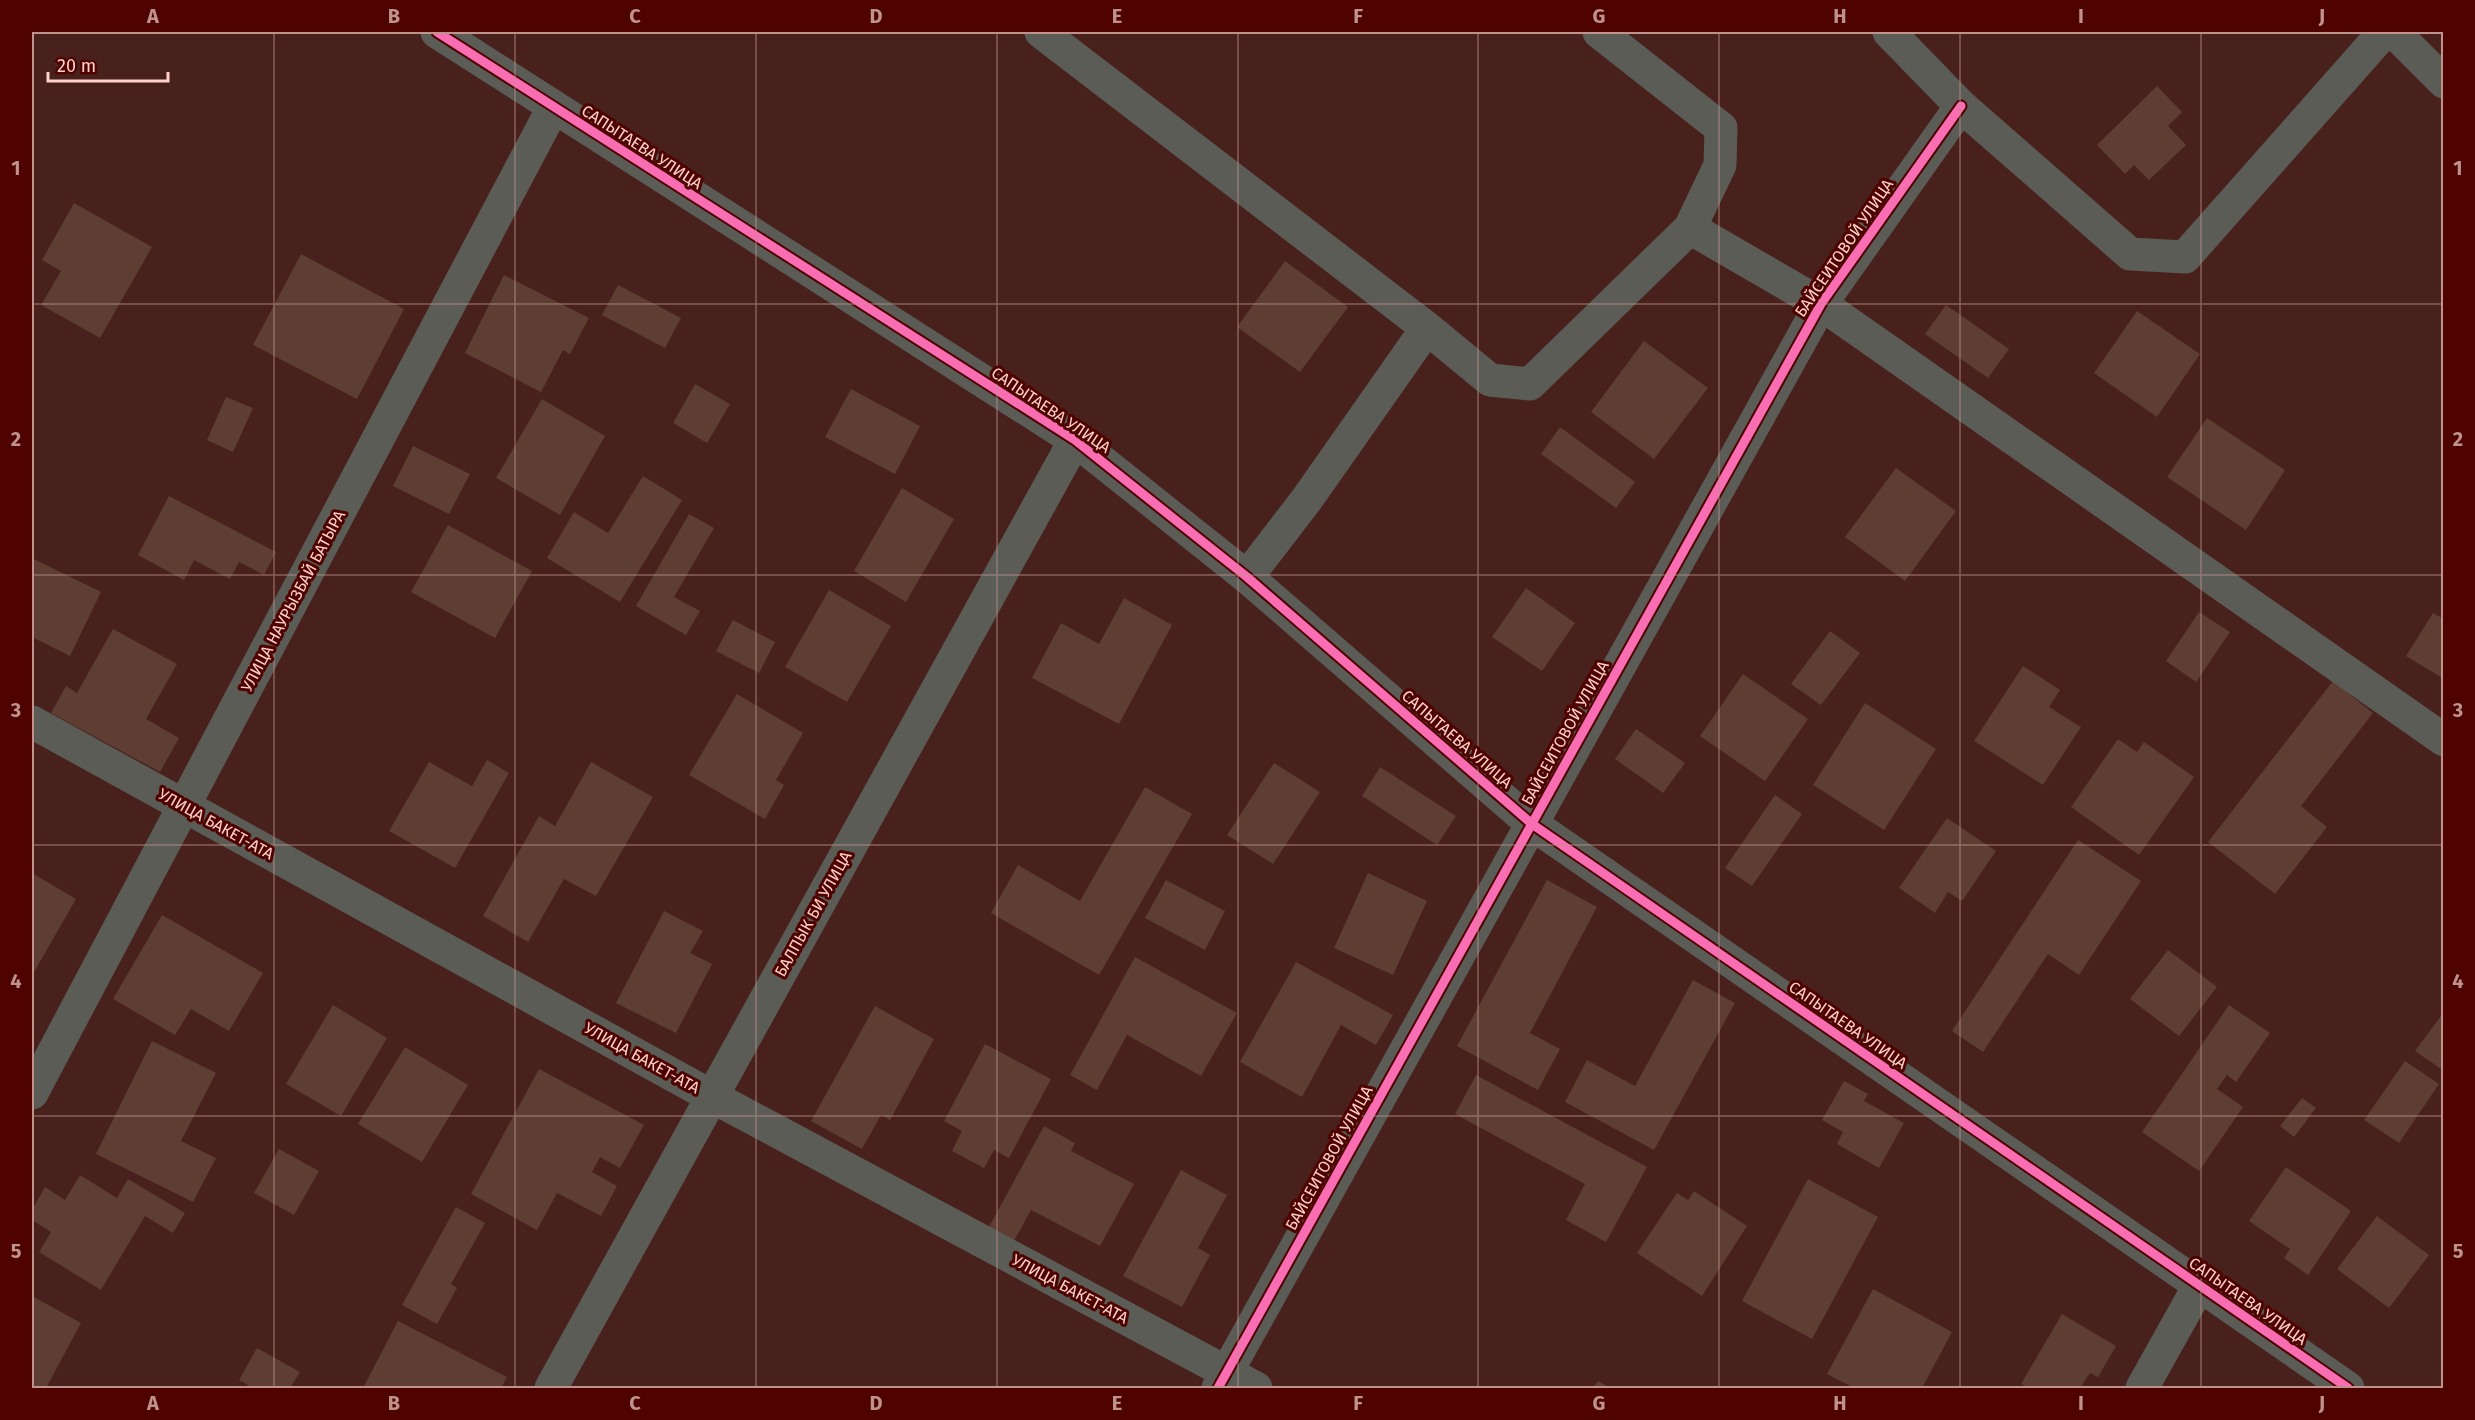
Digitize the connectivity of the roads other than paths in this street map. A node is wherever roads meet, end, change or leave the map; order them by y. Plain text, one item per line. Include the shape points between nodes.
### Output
1 (437, 32) edge
2 (1041, 32) edge
3 (1599, 32) edge
4 (1889, 32) edge
5 (2384, 32) edge
6 (2394, 32) edge
7 (2444, 82) edge
8 (1961, 106) junction
9 (553, 108) junction
10 (1690, 228) junction
11 (1821, 304) junction
12 (1427, 328) junction
13 (1075, 440) junction
14 (1247, 577) junction
15 (32, 722) edge
16 (2444, 740) edge
17 (185, 806) junction
18 (1532, 824) junction
19 (32, 1093) edge
20 (711, 1096) junction
21 (2199, 1286) junction
22 (1222, 1381) edge
23 (551, 1389) edge
24 (1256, 1389) edge
25 (2142, 1389) edge
26 (2348, 1389) edge

1 - 9 street, САПЫТАЕВА УЛИЦА
2 - 12 street
3 - 10 street via 1721,128 1720,165
4 - 8 street
5 - 8 street via 2185,257 2130,254
6 - 7 street
8 - 11 street, БАЙСЕИТОВОЙ УЛИЦА
9 - 13 street, САПЫТАЕВА УЛИЦА
9 - 17 street, УЛИЦА НАУРЫЗБАЙ БАТЫРА
10 - 11 street
10 - 12 street via 1530,384 1490,380
11 - 16 street
11 - 18 street, БАЙСЕИТОВОЙ УЛИЦА
12 - 14 street
13 - 14 street, САПЫТАЕВА УЛИЦА
13 - 20 street, БАЛПЫК БИ УЛИЦА
14 - 18 street, САПЫТАЕВА УЛИЦА
15 - 17 street, УЛИЦА БАКЕТ-АТА
17 - 19 street, УЛИЦА НАУРЫЗБАЙ БАТЫРА
17 - 20 street, УЛИЦА БАКЕТ-АТА
18 - 21 street, САПЫТАЕВА УЛИЦА
18 - 22 street, БАЙСЕИТОВОЙ УЛИЦА
20 - 22 street, УЛИЦА БАКЕТ-АТА
20 - 23 street, БАЛПЫК БИ УЛИЦА
21 - 25 street
21 - 26 street, САПЫТАЕВА УЛИЦА
22 - 24 street, УЛИЦА БАКЕТ-АТА

